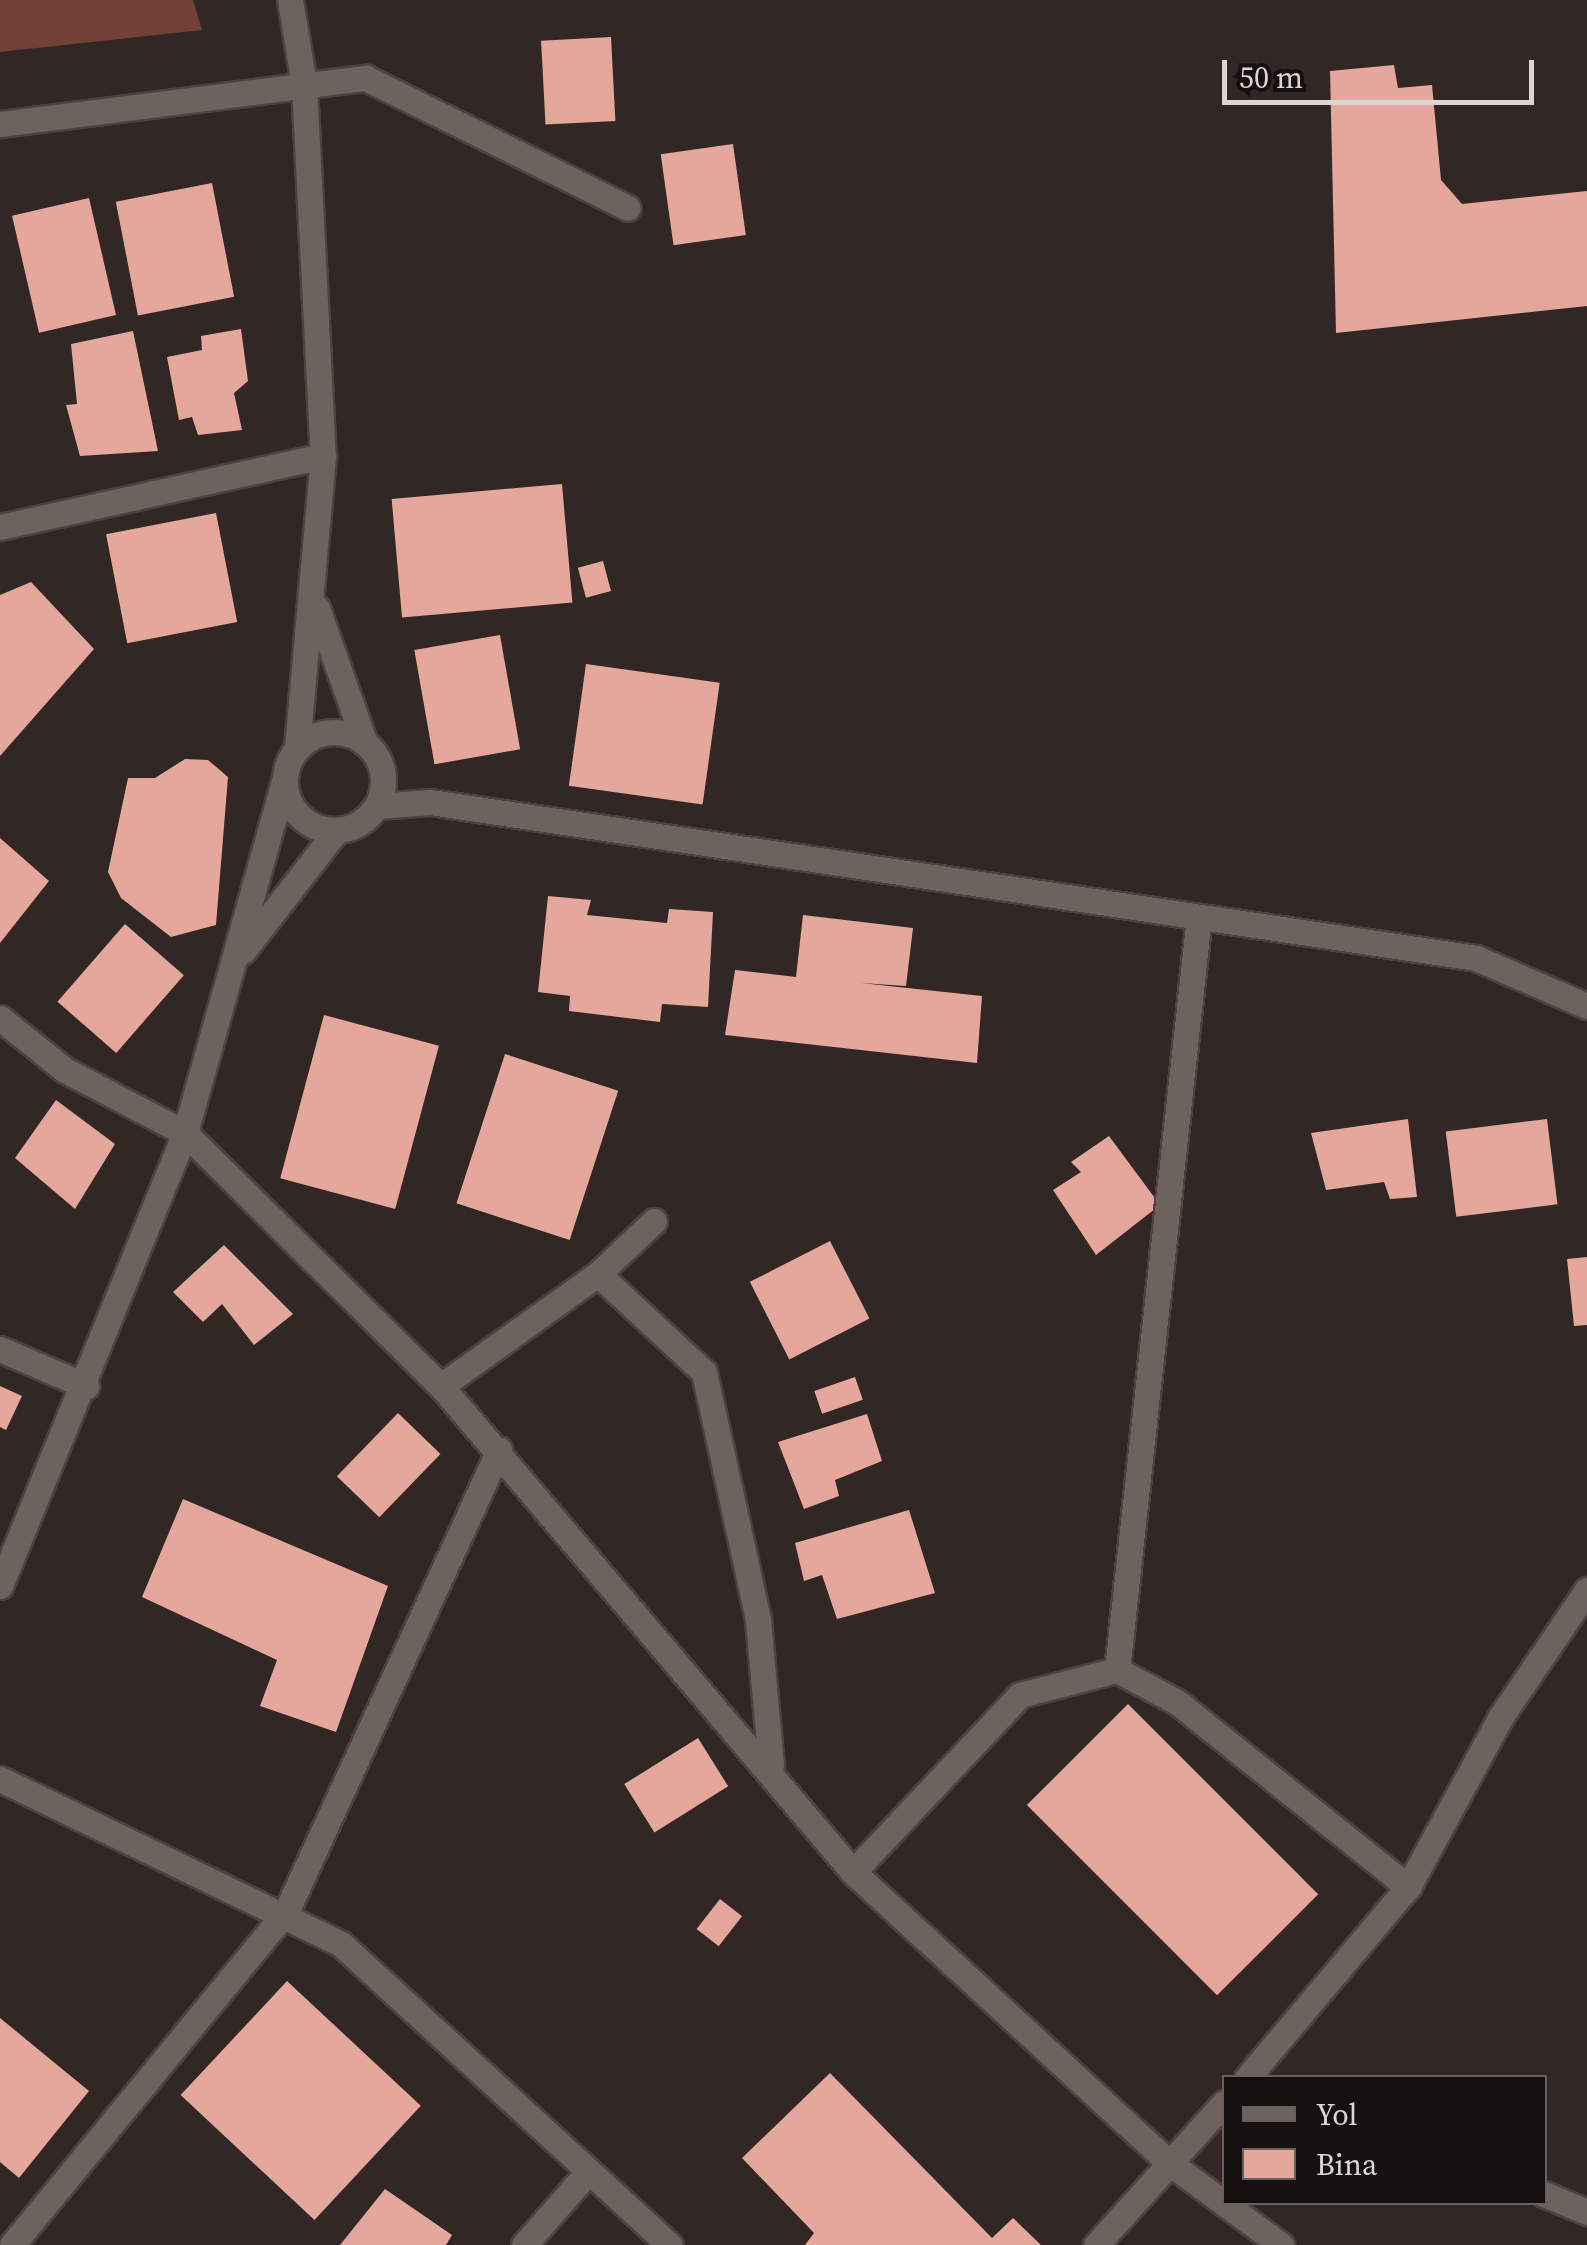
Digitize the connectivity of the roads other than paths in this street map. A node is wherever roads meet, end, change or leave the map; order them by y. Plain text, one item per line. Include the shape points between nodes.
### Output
1 (290, 0) edge
2 (304, 85) junction
3 (0, 124) edge
4 (628, 208) dead end
5 (322, 456) junction
6 (0, 526) edge
7 (314, 599) junction
8 (364, 740) junction
9 (297, 748) junction
10 (284, 781) junction
11 (377, 806) junction
12 (337, 830) junction
13 (1199, 917) junction
14 (237, 959) junction
15 (1587, 1006) edge
16 (0, 1018) edge
17 (186, 1134) junction
18 (654, 1221) dead end
19 (598, 1274) junction
20 (0, 1349) edge
21 (86, 1386) junction
22 (441, 1386) junction
23 (499, 1450) junction
24 (0, 1586) edge
25 (1587, 1590) edge
26 (1116, 1670) junction
27 (771, 1765) junction
28 (0, 1778) edge
29 (852, 1872) junction
30 (1408, 1886) junction
31 (288, 1910) junction
32 (1254, 2075) edge
33 (1222, 2105) edge
34 (1171, 2164) junction
35 (588, 2172) junction
36 (1547, 2195) edge
37 (1222, 2202) edge
38 (1226, 2205) edge
39 (1587, 2212) edge
40 (12, 2245) edge
41 (524, 2245) edge
42 (670, 2245) edge
43 (1096, 2245) edge
44 (1280, 2245) edge

1 - 2 street
2 - 3 street
2 - 4 street via 366,78
2 - 5 street
5 - 6 street
5 - 7 street
7 - 8 street
7 - 9 street
8 - 9 street via 328,731
8 - 11 street via 383,771
9 - 10 street
10 - 12 street via 298,815
10 - 14 street
11 - 12 street
11 - 13 street via 430,802
12 - 14 street
13 - 15 street via 1476,958
13 - 26 street
14 - 17 street
16 - 17 street via 65,1070
17 - 21 street
17 - 22 street
18 - 19 street
19 - 22 street
19 - 27 street via 704,1372 758,1620
20 - 21 street
21 - 24 street
22 - 23 street
23 - 27 street
23 - 31 street
25 - 30 street via 1500,1718
26 - 29 street via 1020,1695
26 - 30 street via 1178,1702
27 - 29 street
28 - 31 street
29 - 34 street
30 - 32 street
31 - 35 street via 341,1944
31 - 40 street
33 - 34 street
34 - 37 street
34 - 43 street
35 - 41 street
35 - 42 street
36 - 39 street
38 - 44 street

